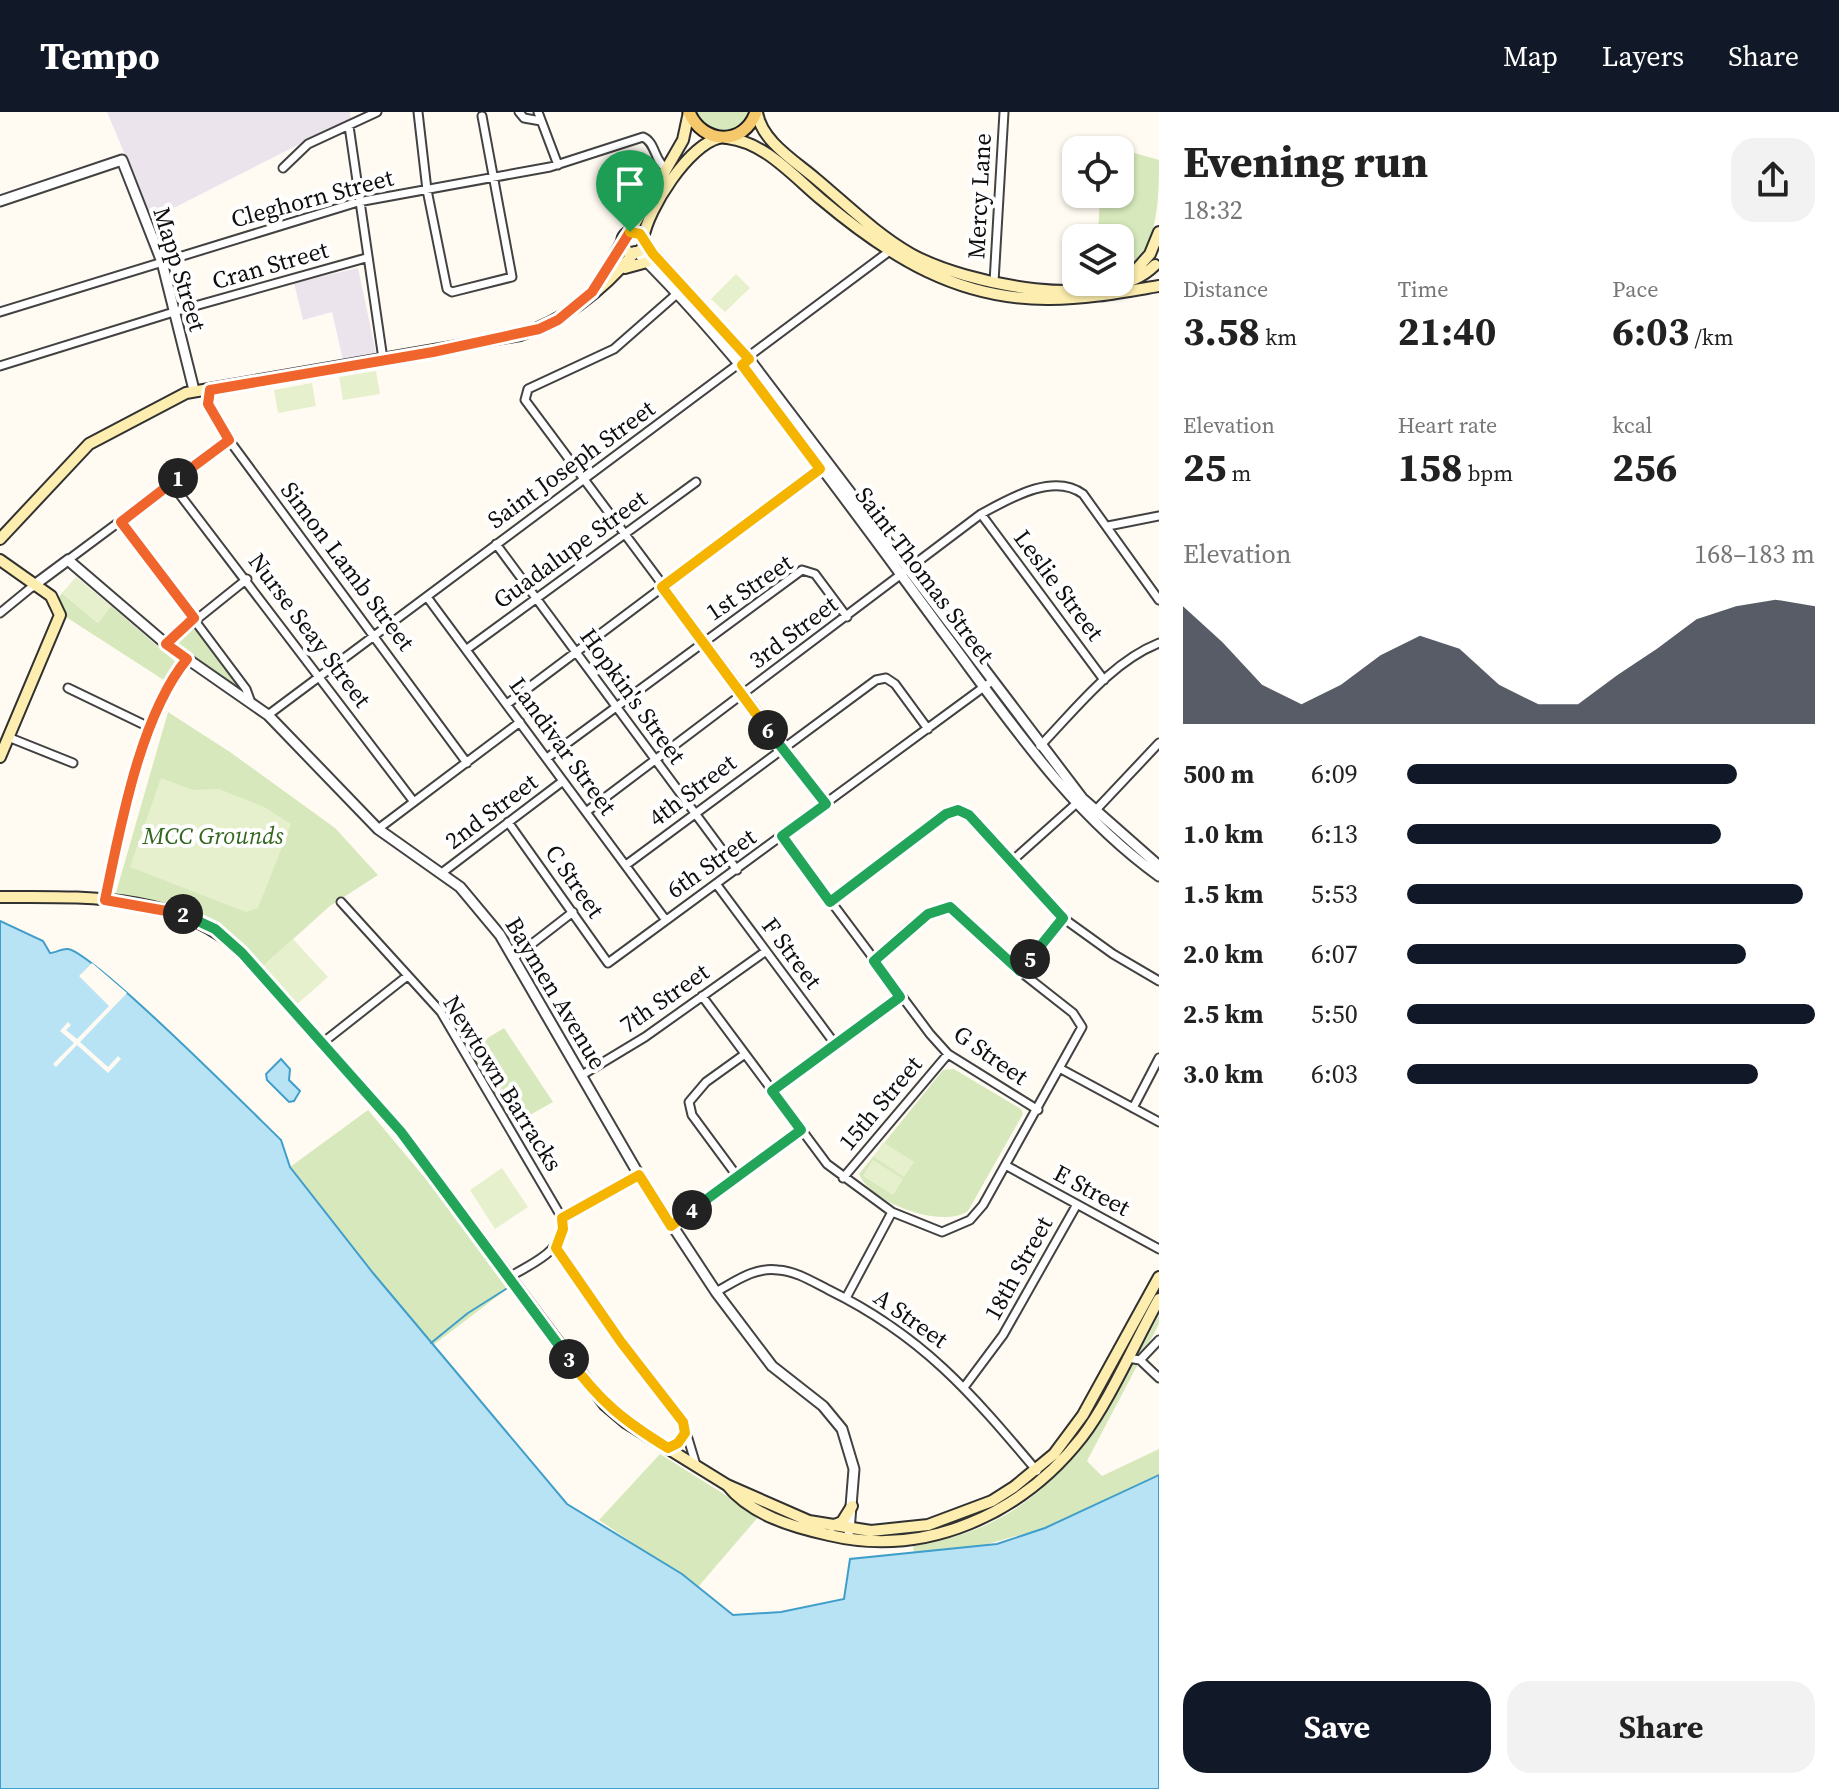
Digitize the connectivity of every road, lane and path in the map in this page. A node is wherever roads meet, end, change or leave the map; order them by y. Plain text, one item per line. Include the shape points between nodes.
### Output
1 (377, 112) edge
2 (418, 112) edge
3 (519, 112) edge
4 (538, 112) edge
5 (689, 112) edge
6 (756, 112) edge
7 (1004, 112) edge
8 (482, 116) dead end
9 (541, 121) junction
10 (349, 126) junction
11 (723, 138) junction
12 (558, 165) junction
13 (283, 168) dead end
14 (667, 169) junction
15 (496, 177) junction
16 (427, 190) junction
17 (0, 201) edge
18 (358, 202) junction
19 (630, 232) junction
20 (1159, 232) edge
21 (644, 240) junction
22 (622, 242) junction
23 (893, 249) junction
24 (636, 252) junction
25 (366, 258) junction
26 (1158, 261) edge
27 (162, 262) junction
28 (647, 262) junction
29 (616, 273) junction
30 (1134, 274) edge
31 (1134, 281) edge
32 (994, 282) junction
33 (1159, 286) edge
34 (1134, 287) edge
35 (1062, 289) edge
36 (681, 290) junction
37 (592, 292) junction
38 (1068, 296) edge
39 (177, 311) junction
40 (0, 312) edge
41 (383, 359) junction
42 (745, 362) junction
43 (0, 366) edge
44 (194, 390) junction
45 (210, 390) junction
46 (229, 440) junction
47 (820, 469) junction
48 (583, 480) junction
49 (696, 482) dead end
50 (171, 483) junction
51 (981, 514) junction
52 (1159, 516) edge
53 (121, 522) junction
54 (1108, 526) junction
55 (624, 535) junction
56 (0, 539) edge
57 (496, 544) junction
58 (0, 560) edge
59 (68, 560) junction
60 (0, 567) edge
61 (905, 573) junction
62 (247, 579) junction
63 (33, 586) junction
64 (662, 587) junction
65 (427, 597) junction
66 (536, 598) junction
67 (1159, 600) edge
68 (0, 613) edge
69 (847, 617) junction
70 (194, 618) junction
71 (376, 637) junction
72 (704, 643) junction
73 (1159, 643) edge
74 (166, 644) junction
75 (467, 649) junction
76 (576, 652) junction
77 (187, 659) junction
78 (320, 677) junction
79 (1104, 680) junction
80 (988, 684) junction
81 (68, 688) dead end
82 (742, 695) junction
83 (250, 700) junction
84 (507, 704) junction
85 (617, 707) junction
86 (268, 715) junction
87 (520, 722) junction
88 (151, 728) junction
89 (928, 729) junction
90 (8, 737) junction
91 (1159, 743) edge
92 (1040, 746) junction
93 (782, 749) junction
94 (0, 757) edge
95 (547, 758) junction
96 (655, 758) junction
97 (73, 763) dead end
98 (467, 763) junction
99 (563, 781) junction
100 (1079, 801) junction
101 (414, 802) junction
102 (826, 804) junction
103 (586, 812) junction
104 (693, 813) junction
105 (1092, 814) junction
106 (508, 822) junction
107 (378, 829) junction
108 (782, 836) junction
109 (1012, 861) junction
110 (626, 865) junction
111 (1159, 866) edge
112 (737, 870) junction
113 (443, 872) junction
114 (1159, 876) edge
115 (717, 885) junction
116 (0, 897) edge
117 (105, 900) junction
118 (341, 902) dead end
119 (830, 902) junction
120 (573, 912) junction
121 (1063, 918) junction
122 (665, 919) junction
123 (766, 951) junction
124 (515, 957) junction
125 (874, 961) junction
126 (608, 963) joint
127 (1020, 971) junction
128 (406, 977) junction
129 (1159, 981) edge
130 (702, 996) junction
131 (900, 997) junction
132 (321, 1044) junction
133 (835, 1044) junction
134 (745, 1054) junction
135 (948, 1054) junction
136 (1159, 1058) edge
137 (1061, 1069) junction
138 (582, 1075) junction
139 (772, 1091) junction
140 (1133, 1108) junction
141 (1038, 1110) junction
142 (1159, 1122) edge
143 (801, 1130) junction
144 (1007, 1166) junction
145 (639, 1175) junction
146 (737, 1176) junction
147 (843, 1178) junction
148 (1076, 1206) junction
149 (892, 1212) junction
150 (562, 1218) junction
151 (671, 1226) junction
152 (556, 1248) junction
153 (1159, 1249) edge
154 (511, 1276) junction
155 (1159, 1277) edge
156 (716, 1292) junction
157 (846, 1298) junction
158 (1159, 1299) edge
159 (1159, 1340) edge
160 (1121, 1356) junction
161 (1140, 1360) junction
162 (1159, 1378) edge
163 (965, 1386) junction
164 (685, 1433) junction
165 (668, 1448) junction
166 (696, 1465) junction
167 (1036, 1470) junction
168 (1043, 1480) junction
169 (727, 1485) junction
170 (852, 1506) junction
171 (827, 1526) junction
172 (871, 1531) junction
173 (849, 1534) junction

1 - 10 street
2 - 16 street
3 - 9 street
4 - 9 street
5 - 11 main road via 700,130
5 - 14 main road via 687,130
6 - 11 main road via 747,128
6 - 23 main road via 771,141
7 - 32 street, Mercy Lane
8 - 15 street
9 - 12 street
10 - 13 street via 308,144
10 - 18 street
11 - 21 main road via 703,144 688,158 648,221
11 - 23 main road via 756,146
12 - 14 street, Cleghorn Street via 643,137
12 - 15 street, Cleghorn Street
14 - 19 main road
15 - 16 street, Cleghorn Street
15 - 16 street via 512,277 448,292
16 - 18 street, Cleghorn Street
17 - 27 street, Mapp Street via 122,160
18 - 25 street
18 - 27 street, Cleghorn Street
19 - 21 main road
19 - 22 main road
20 - 30 main road
21 - 24 main road
21 - 36 street, Saint Thomas Street
22 - 24 main road
22 - 37 main road
23 - 32 main road
23 - 38 main road via 945,280 1009,295
23 - 42 street, Saint Joseph Street
24 - 28 street, Saint Thomas Street
24 - 29 main road
25 - 39 street, Cran Street
25 - 41 street
26 - 31 main road
26 - 33 main road via 1154,274
27 - 39 street, Mapp Street
27 - 40 street, Cleghorn Street
28 - 29 main road
28 - 36 street, Saint Thomas Street
29 - 37 main road
32 - 35 main road
33 - 34 main road
36 - 42 street, Saint Thomas Street
36 - 48 street via 614,349 540,380 524,394
37 - 41 main road via 558,320 520,335
39 - 43 street, Cran Street
39 - 44 street, Mapp Street
41 - 45 main road
42 - 47 street, Saint Thomas Street
42 - 48 street, Saint Joseph Street
42 - 61 street, Saint Thomas Street
44 - 45 main road
44 - 56 main road via 89,444
45 - 46 street, Simon Lamb Street via 208,404
46 - 50 street
46 - 71 street, Simon Lamb Street
47 - 61 street, Saint Thomas Street
47 - 64 street
48 - 55 street
48 - 57 street, Saint Joseph Street
49 - 55 street, Guadalupe Street
50 - 53 street
50 - 62 street, Nurse Seay Street
51 - 54 street, 3rd Street via 1037,488 1070,487 1083,494
51 - 61 street, 3rd Street
51 - 79 street, Leslie Street
52 - 54 street
53 - 59 street
53 - 70 street
54 - 67 street, 3rd Street
55 - 64 street
55 - 66 street, Guadalupe Street
57 - 65 street, Saint Joseph Street
57 - 66 street, Hopkin's Street
58 - 63 main road
59 - 63 street
59 - 74 street, Baymen Avenue
60 - 63 main road
61 - 69 street, 3rd Street
61 - 80 street, Saint Thomas Street
62 - 70 street
62 - 78 street, Nurse Seay Street
63 - 68 street
63 - 90 main road via 51,596 60,615
64 - 72 street
64 - 76 street
65 - 71 street, Saint Joseph Street
65 - 75 street, Landivar Street
66 - 75 street, Guadalupe Street
66 - 76 street, Hopkin's Street
69 - 72 street, 1st Street via 815,574 802,570
69 - 82 street, 3rd Street
70 - 74 street
70 - 83 street
71 - 78 street, Saint Joseph Street
71 - 98 street, Simon Lamb Street
72 - 82 street
72 - 85 street, 1st Street
73 - 79 street
74 - 77 street, Baymen Avenue
75 - 84 street, Landivar Street
76 - 84 street
76 - 85 street, Hopkin's Street
77 - 83 street, Baymen Avenue
77 - 88 street via 158,703
78 - 86 street, Saint Joseph Street
78 - 101 street, Nurse Seay Street
79 - 92 street
80 - 89 street, 6th Street
80 - 92 street, Saint Thomas Street
80 - 100 street, Saint Thomas Street
81 - 88 street
82 - 93 street
82 - 96 street, 3rd Street
83 - 86 street, Baymen Avenue
84 - 87 street, Landivar Street
85 - 95 street, 1st Street
85 - 96 street, Hopkin's Street
86 - 107 street, Baymen Avenue
87 - 95 street, Landivar Street
87 - 98 street
88 - 117 street via 120,827
89 - 93 street, 4th Street via 886,678
89 - 102 street, 6th Street
90 - 94 main road
90 - 97 street
91 - 105 street
92 - 100 street, Saint Thomas Street
93 - 102 street
93 - 104 street, 4th Street
95 - 99 street, Landivar Street
96 - 103 street, 3rd Street
96 - 104 street, Hopkin's Street
98 - 101 street
99 - 103 street, Landivar Street
99 - 106 street, 2nd Street
100 - 105 street, Saint Thomas Street
100 - 109 street
101 - 107 street
102 - 108 street, 6th Street
103 - 110 street, Landivar Street
104 - 110 street, 4th Street
104 - 112 street, Hopkin's Street
105 - 111 street, Saint Thomas Street
105 - 114 street, Saint Thomas Street
106 - 113 street, 2nd Street
106 - 120 street, C Street
107 - 113 street, Baymen Avenue
108 - 112 street, 6th Street
108 - 119 street, G Street
109 - 119 street via 958,810
109 - 121 street
110 - 122 street, Landivar Street
112 - 115 street, 6th Street
113 - 124 street, Baymen Avenue via 480,909
115 - 122 street, 6th Street
115 - 123 street, F Street
116 - 117 main road
117 - 132 main road via 182,914 215,929
118 - 128 street, Newtown Barracks
119 - 125 street, G Street
120 - 124 street
120 - 126 street, C Street
121 - 127 street
121 - 129 street
122 - 126 street, 6th Street
123 - 130 street, 7th Street
123 - 133 street, F Street
124 - 138 street, Baymen Avenue
125 - 127 street via 928,914 950,907
125 - 131 street, G Street
127 - 137 street via 1079,1019 1079,1035
128 - 132 street
128 - 150 street, Newtown Barracks via 441,1012
130 - 134 street
130 - 138 street, 7th Street
131 - 133 street
131 - 135 street, G Street
132 - 154 main road via 401,1132
133 - 139 street
134 - 139 street
134 - 146 street via 706,1082 689,1102 692,1115
135 - 141 street, G Street
135 - 147 street, 15th Street
136 - 140 street
137 - 140 street
137 - 141 street
138 - 145 street, Baymen Avenue
139 - 143 street
140 - 142 street
141 - 144 street
143 - 146 street
143 - 147 street
144 - 148 street, E Street
144 - 149 street via 983,1205 957,1228 942,1232
145 - 150 street
145 - 151 street, Baymen Avenue
146 - 151 street
147 - 149 street
148 - 153 street, E Street
148 - 163 street, 18th Street via 1003,1335
149 - 157 street
150 - 152 street
151 - 156 street, Baymen Avenue
152 - 154 street
152 - 164 street via 683,1422
154 - 165 main road via 605,1405
155 - 160 main road
156 - 157 street, A Street via 755,1271 777,1269
156 - 170 street, Baymen Avenue via 772,1366 823,1406 842,1429 853,1462
157 - 163 street, A Street via 899,1329
158 - 160 main road
159 - 161 street
160 - 161 street
160 - 167 main road via 1066,1439
160 - 168 main road via 1084,1434
161 - 162 street
163 - 167 street, A Street
164 - 165 street
164 - 166 street
165 - 166 main road
166 - 169 main road
167 - 168 street, A Street
167 - 172 main road via 962,1515
168 - 173 main road via 998,1511 957,1529 900,1541
169 - 171 main road
169 - 173 main road via 736,1497 781,1521
170 - 171 main road via 842,1522
170 - 172 main road via 857,1524
170 - 173 street, Baymen Avenue
171 - 173 main road
172 - 173 main road

